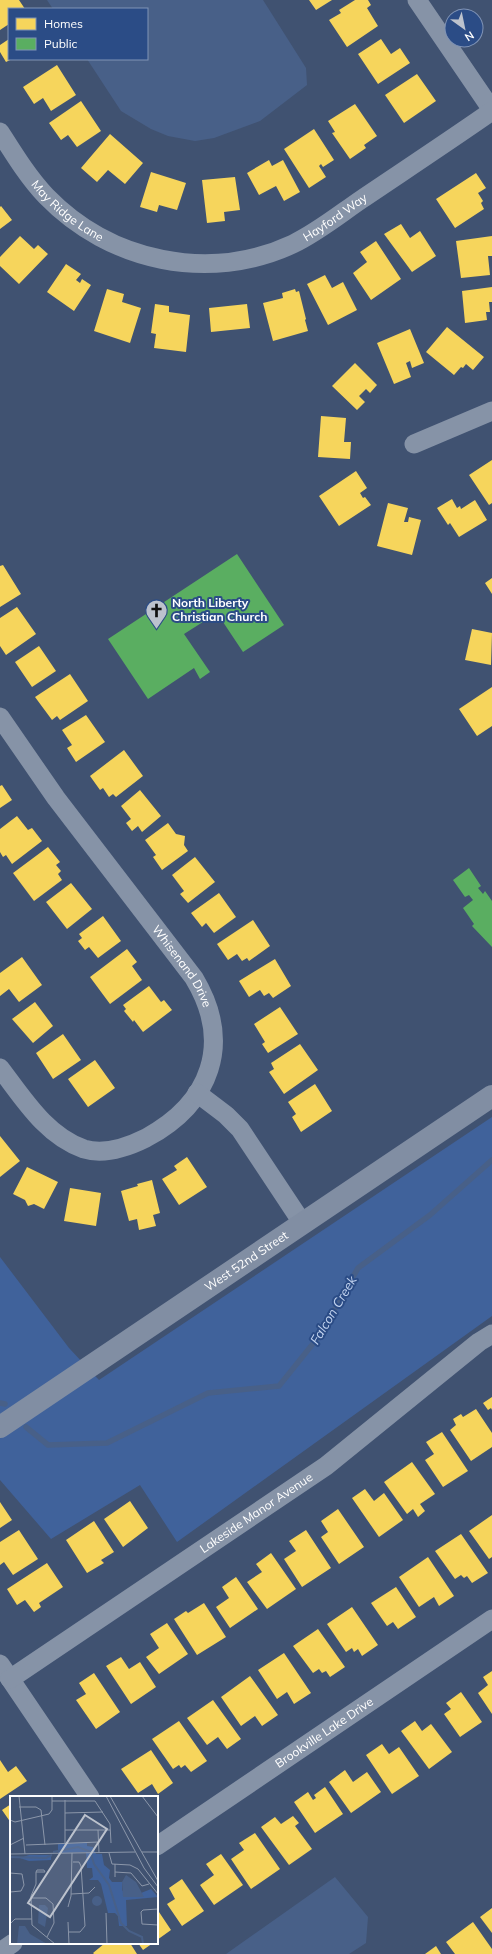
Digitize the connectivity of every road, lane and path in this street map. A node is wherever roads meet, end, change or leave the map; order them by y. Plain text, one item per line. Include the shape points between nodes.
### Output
1 (418, 0) edge
2 (492, 111) edge
3 (0, 132) edge
4 (157, 259) joint
5 (492, 411) edge
6 (414, 444) dead end
7 (0, 717) edge
8 (0, 1068) edge
9 (197, 1094) junction
10 (492, 1096) edge
11 (303, 1224) junction
12 (492, 1334) edge
13 (0, 1427) edge
14 (492, 1619) edge
15 (5, 1672) edge
16 (89, 1796) edge
17 (158, 1845) edge
18 (12, 1944) edge
19 (0, 1952) edge

1 - 2 street
2 - 4 street, Hayford Way via 295,243 266,254 233,262 191,264
3 - 4 street, May Ridge Lane via 35,183 64,213 116,246
5 - 6 street
7 - 9 street, Whisenand Drive via 56,798 194,978 206,998 212,1019 213,1047 208,1070
8 - 9 street, Whisenand Drive via 43,1123 70,1142 90,1150 112,1149 140,1141 180,1115
9 - 11 street via 226,1115 240,1129
10 - 11 street, West 52nd Street
11 - 13 street, West 52nd Street
12 - 15 street, Lakeside Manor Avenue via 326,1466
14 - 17 street, Brookville Lake Drive
15 - 16 street
18 - 19 street

